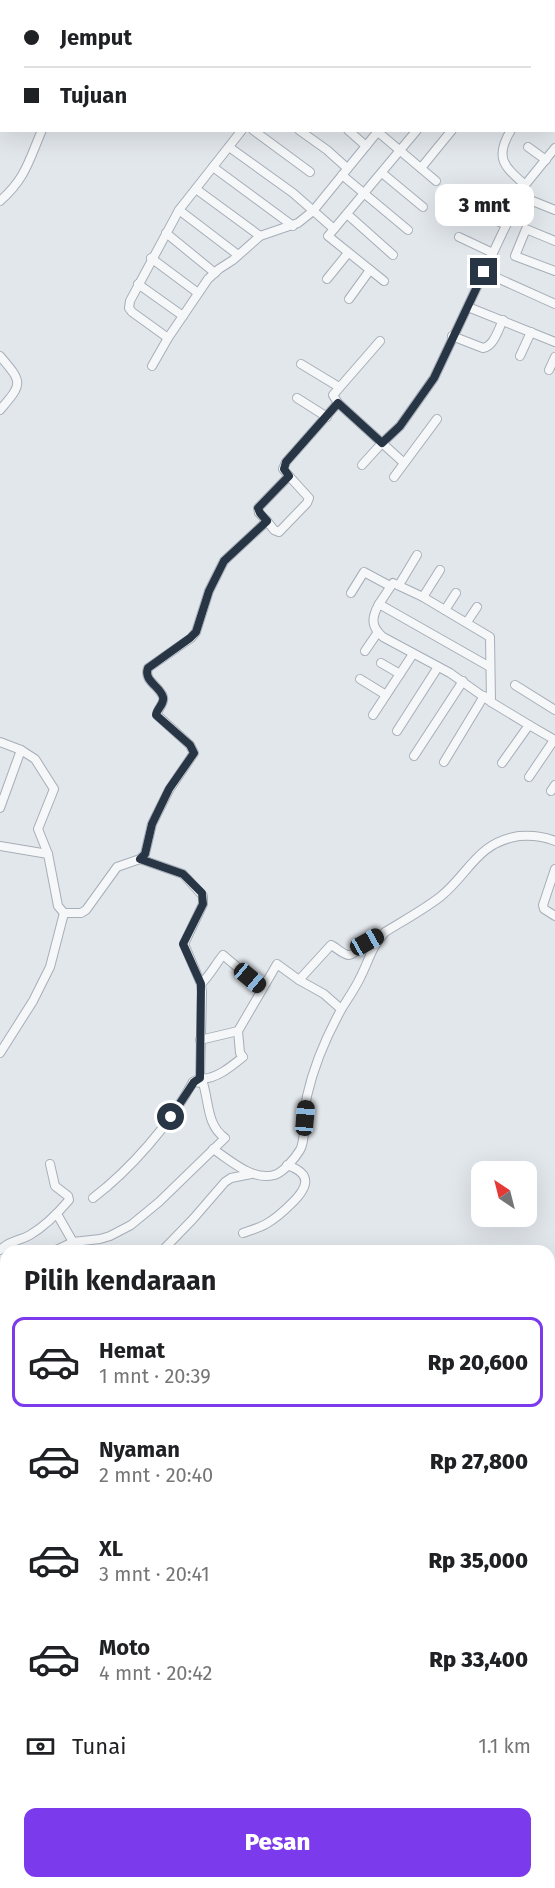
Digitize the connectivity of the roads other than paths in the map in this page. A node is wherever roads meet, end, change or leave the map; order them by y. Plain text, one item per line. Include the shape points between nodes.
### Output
1 (41, 132) edge
2 (240, 132) edge
3 (256, 132) edge
4 (302, 132) edge
5 (350, 132) edge
6 (378, 132) edge
7 (380, 132) edge
8 (415, 132) edge
9 (450, 132) edge
10 (510, 132) edge
11 (366, 146) junction
12 (229, 147) junction
13 (528, 147) dead end
14 (555, 148) edge
15 (401, 151) junction
16 (546, 160) junction
17 (213, 167) junction
18 (421, 168) junction
19 (310, 172) dead end
20 (344, 172) junction
21 (382, 173) junction
22 (436, 182) dead end
23 (525, 185) junction
24 (196, 189) junction
25 (363, 194) junction
26 (520, 196) junction
27 (0, 201) edge
28 (423, 207) dead end
29 (554, 207) edge
30 (472, 209) dead end
31 (179, 210) junction
32 (312, 211) junction
33 (347, 214) junction
34 (506, 225) junction
35 (292, 226) junction
36 (334, 229) junction
37 (408, 230) dead end
38 (166, 233) junction
39 (260, 236) junction
40 (459, 237) dead end
41 (555, 241) edge
42 (348, 252) junction
43 (493, 253) junction
44 (238, 255) junction
45 (393, 255) dead end
46 (152, 258) junction
47 (370, 270) junction
48 (484, 272) junction
49 (555, 272) edge
50 (215, 273) junction
51 (327, 279) dead end
52 (384, 281) dead end
53 (138, 284) junction
54 (198, 293) junction
55 (349, 299) dead end
56 (555, 304) edge
57 (468, 307) junction
58 (183, 316) junction
59 (503, 320) junction
60 (531, 332) junction
61 (453, 336) junction
62 (168, 338) junction
63 (380, 341) dead end
64 (555, 342) edge
65 (0, 356) edge
66 (520, 356) dead end
67 (555, 357) edge
68 (301, 364) dead end
69 (152, 366) dead end
70 (549, 370) dead end
71 (339, 387) junction
72 (297, 398) dead end
73 (338, 403) junction
74 (0, 410) edge
75 (327, 417) junction
76 (437, 419) dead end
77 (382, 443) junction
78 (404, 463) junction
79 (362, 465) dead end
80 (289, 476) junction
81 (394, 477) dead end
82 (267, 521) junction
83 (417, 555) dead end
84 (440, 570) dead end
85 (394, 586) junction
86 (351, 593) dead end
87 (456, 593) dead end
88 (423, 597) junction
89 (379, 604) junction
90 (477, 607) dead end
91 (445, 610) junction
92 (467, 622) junction
93 (378, 632) junction
94 (365, 651) dead end
95 (413, 654) junction
96 (381, 663) dead end
97 (438, 667) junction
98 (490, 668) junction
99 (400, 674) junction
100 (360, 678) dead end
101 (463, 681) junction
102 (515, 685) dead end
103 (386, 695) junction
104 (484, 696) junction
105 (491, 702) junction
106 (555, 710) edge
107 (373, 715) dead end
108 (529, 725) junction
109 (397, 731) dead end
110 (555, 740) edge
111 (0, 742) edge
112 (21, 750) junction
113 (414, 756) dead end
114 (444, 762) dead end
115 (502, 764) dead end
116 (529, 777) dead end
117 (0, 808) edge
118 (555, 841) edge
119 (0, 846) edge
120 (48, 854) junction
121 (140, 859) junction
122 (555, 869) edge
123 (64, 913) junction
124 (555, 916) edge
125 (385, 932) junction
126 (299, 980) junction
127 (201, 984) junction
128 (262, 988) junction
129 (341, 1009) junction
130 (238, 1031) junction
131 (200, 1040) junction
132 (0, 1053) edge
133 (197, 1080) junction
134 (213, 1149) junction
135 (50, 1164) dead end
136 (287, 1166) junction
137 (251, 1174) junction
138 (93, 1198) dead end
139 (57, 1214) junction
140 (243, 1233) dead end
141 (73, 1242) junction
142 (6, 1245) edge
143 (67, 1245) edge
144 (168, 1245) edge

1 - 27 street via 23,176
2 - 12 street
3 - 19 street
4 - 20 street via 327,150
5 - 11 street
6 - 11 street
7 - 15 street
8 - 15 street
9 - 18 street
10 - 23 street via 502,162
11 - 20 street
12 - 17 street
12 - 32 street
13 - 16 street
14 - 16 street
15 - 18 street
15 - 21 street
16 - 23 street
17 - 24 street
17 - 35 street
18 - 22 street
20 - 25 street
20 - 32 street
21 - 25 street
21 - 28 street
23 - 26 street
24 - 31 street
24 - 39 street
25 - 33 street
25 - 37 street
26 - 29 street
26 - 34 street
30 - 34 street
31 - 38 street
31 - 44 street
32 - 35 street
32 - 36 street
33 - 36 street
33 - 45 street
34 - 43 street
35 - 39 street
36 - 42 street via 328,236
38 - 46 street
38 - 50 street
39 - 44 street
40 - 43 street
41 - 49 street via 526,229 515,256
42 - 47 street
42 - 51 street
43 - 48 street
44 - 50 street
46 - 53 street
46 - 54 street
47 - 52 street
47 - 55 street
48 - 56 street
48 - 57 street
50 - 54 street
53 - 58 street
53 - 62 street via 130,310
54 - 58 street
57 - 59 street
57 - 61 street
58 - 62 street
59 - 60 street
59 - 61 street via 492,343 483,348
60 - 64 street
60 - 66 street
61 - 77 street via 434,378 400,426
62 - 69 street
63 - 71 street
65 - 74 street via 16,375 18,384
67 - 70 street
68 - 71 street
71 - 73 street via 333,395
72 - 75 street
73 - 75 street
73 - 77 street
75 - 80 street via 286,462 284,469
76 - 78 street
77 - 78 street
77 - 79 street
78 - 81 street
80 - 82 street via 258,508
80 - 82 street via 309,498 307,503 279,532
82 - 121 street via 224,561 196,632 146,671 164,699 156,715 194,753 169,789
83 - 85 street
84 - 88 street
85 - 86 street via 364,572
85 - 88 street
85 - 89 street
87 - 91 street
88 - 91 street
89 - 93 street via 373,617
89 - 98 street
90 - 92 street
91 - 92 street
92 - 98 street via 490,636
93 - 94 street
93 - 95 street
95 - 97 street
95 - 99 street
96 - 99 street
97 - 101 street
97 - 109 street
98 - 105 street
99 - 103 street
100 - 103 street
101 - 104 street
101 - 113 street
102 - 106 street
103 - 107 street
104 - 105 street
104 - 114 street
105 - 108 street
108 - 110 street
108 - 115 street
110 - 116 street
111 - 112 street
112 - 117 street
112 - 120 street via 35,759 54,789 38,826
118 - 125 street via 532,835 493,844 452,887
119 - 120 street
120 - 123 street via 58,906
121 - 123 street via 117,867 86,910
121 - 127 street via 183,874 202,893 203,904 183,944
122 - 124 street via 543,905
123 - 132 street via 50,967
125 - 126 street via 352,955 331,945
125 - 129 street
126 - 128 street via 277,964
126 - 129 street
127 - 128 street via 223,955
127 - 131 street
128 - 130 street
129 - 136 street via 312,1078 301,1149
130 - 131 street
130 - 133 street via 243,1057 216,1075
131 - 133 street
133 - 134 street via 204,1083 210,1116 225,1138
133 - 138 street via 159,1133
134 - 137 street
134 - 141 street via 131,1225 100,1239
135 - 139 street via 55,1186 70,1198
136 - 137 street via 276,1175
136 - 140 street via 297,1169 305,1178 303,1191 270,1222
137 - 144 street via 225,1182
139 - 141 street
139 - 142 street via 31,1234
141 - 143 street

